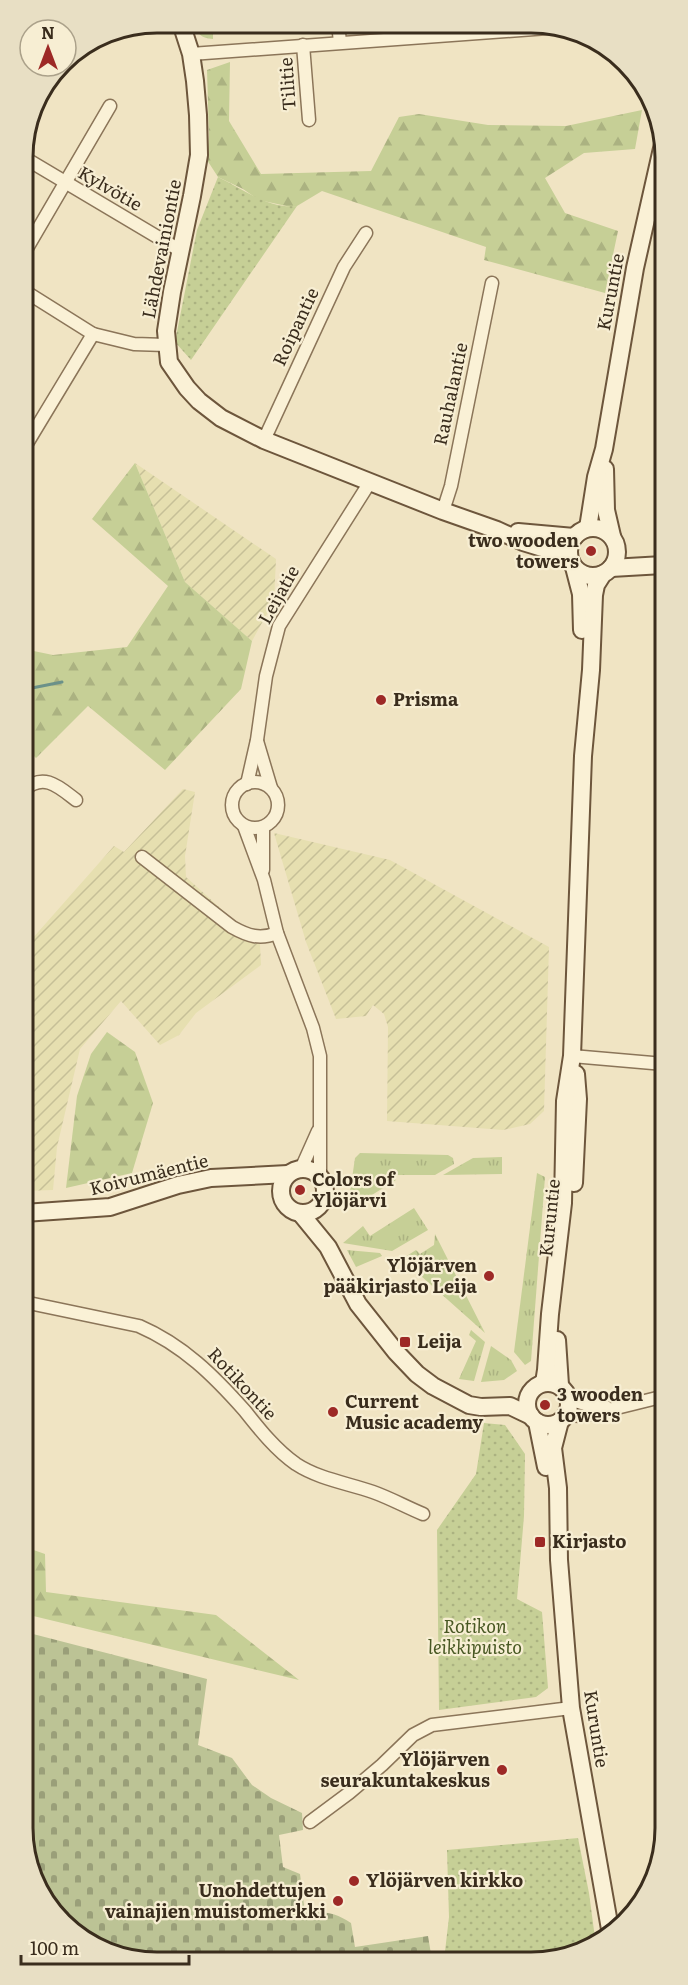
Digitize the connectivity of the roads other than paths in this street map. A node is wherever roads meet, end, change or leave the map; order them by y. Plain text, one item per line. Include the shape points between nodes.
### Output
1 (185, 33) edge
2 (339, 33) edge
3 (473, 33) edge
4 (340, 42) junction
5 (303, 45) junction
6 (192, 54) junction
7 (110, 106) dead end
8 (309, 120) dead end
9 (33, 163) edge
10 (655, 179) edge
11 (64, 183) junction
12 (366, 233) dead end
13 (33, 237) edge
14 (181, 251) junction
15 (492, 283) dead end
16 (33, 296) edge
17 (93, 334) junction
18 (166, 345) junction
19 (33, 433) edge
20 (264, 440) junction
21 (604, 448) junction
22 (370, 482) junction
23 (443, 511) junction
24 (497, 530) junction
25 (581, 533) junction
26 (614, 540) junction
27 (655, 556) edge
28 (573, 565) junction
29 (655, 566) edge
30 (607, 571) junction
31 (585, 730) junction
32 (257, 740) junction
33 (247, 784) junction
34 (33, 785) edge
35 (271, 788) junction
36 (76, 800) dead end
37 (244, 826) junction
38 (263, 828) junction
39 (142, 857) dead end
40 (264, 880) junction
41 (277, 933) junction
42 (572, 1056) junction
43 (655, 1063) edge
44 (320, 1128) junction
45 (295, 1171) junction
46 (247, 1177) junction
47 (320, 1177) junction
48 (280, 1192) junction
49 (318, 1207) junction
50 (33, 1212) edge
51 (301, 1214) junction
52 (328, 1247) junction
53 (33, 1304) edge
54 (446, 1393) junction
55 (655, 1398) edge
56 (555, 1399) junction
57 (534, 1419) junction
58 (423, 1514) dead end
59 (558, 1533) junction
60 (572, 1708) junction
61 (310, 1822) dead end
62 (609, 1924) edge

1 - 6 main road, Lähdevainiontie
2 - 4 street
3 - 4 street
4 - 5 street
5 - 6 street
5 - 8 street, Tilitie
6 - 14 main road, Lähdevainiontie via 199,155
7 - 11 street
9 - 11 street, Kylvötie
10 - 21 main road, Kuruntie via 635,268
11 - 13 street
11 - 14 street, Kylvötie
12 - 20 street, Roipantie via 344,267
14 - 18 main road, Lähdevainiontie
15 - 23 street, Rauhalantie
16 - 17 street
17 - 18 street via 134,344
17 - 19 street
18 - 20 main road, Lähdevainiontie via 169,362 199,401 221,418
20 - 22 main road, Lähdevainiontie
21 - 25 main road, Kuruntie
21 - 26 main road, Kuruntie via 606,510
22 - 23 main road, Lähdevainiontie
22 - 32 street, Leijatie via 279,626 266,676
23 - 24 main road, Lähdevainiontie
24 - 25 main road, Lähdevainiontie
24 - 28 main road, Lähdevainiontie via 559,553
25 - 26 main road via 601,529
25 - 28 main road via 569,550
26 - 27 main road via 625,553
26 - 30 main road via 617,556
28 - 30 main road via 588,576
28 - 31 main road, Kuruntie via 582,601
29 - 30 main road
30 - 31 main road, Kuruntie via 596,585 594,595
31 - 42 main road, Kuruntie
32 - 33 street, Leijatie
32 - 35 street, Leijatie
33 - 35 street via 263,783
33 - 37 street, Leijatie via 232,801 236,819
34 - 36 street via 53,782
35 - 38 street, Leijatie via 279,805 277,815
37 - 38 street
37 - 40 street, Leijatie
38 - 40 street, Leijatie
39 - 41 street via 246,935 267,937
40 - 41 street, Leijatie
41 - 44 street, Leijatie via 320,1056
42 - 43 street
42 - 56 main road, Kuruntie via 566,1101 563,1203 546,1370
44 - 45 street, Leijatie
44 - 47 street, Leijatie
45 - 46 main road, Koivumäentie
45 - 47 main road via 315,1172
45 - 48 main road via 283,1179
46 - 48 main road, Koivumäentie
46 - 50 main road, Koivumäentie via 211,1178 178,1185 110,1207
47 - 49 main road via 325,1196
48 - 51 main road via 284,1204
49 - 51 main road
49 - 52 main road
51 - 52 main road
52 - 54 main road via 358,1304 379,1332 417,1374
53 - 58 street, Rotikontie via 155,1332 207,1369 269,1440 296,1464
54 - 56 main road via 475,1398
54 - 57 main road via 469,1405 510,1406
55 - 56 street via 584,1416
56 - 57 main road via 549,1425
56 - 57 main road, Kuruntie via 527,1404
56 - 59 main road, Kuruntie via 553,1448
57 - 59 main road, Kuruntie
59 - 60 main road, Kuruntie
60 - 61 street via 432,1725 413,1735 358,1786
60 - 62 main road, Kuruntie

